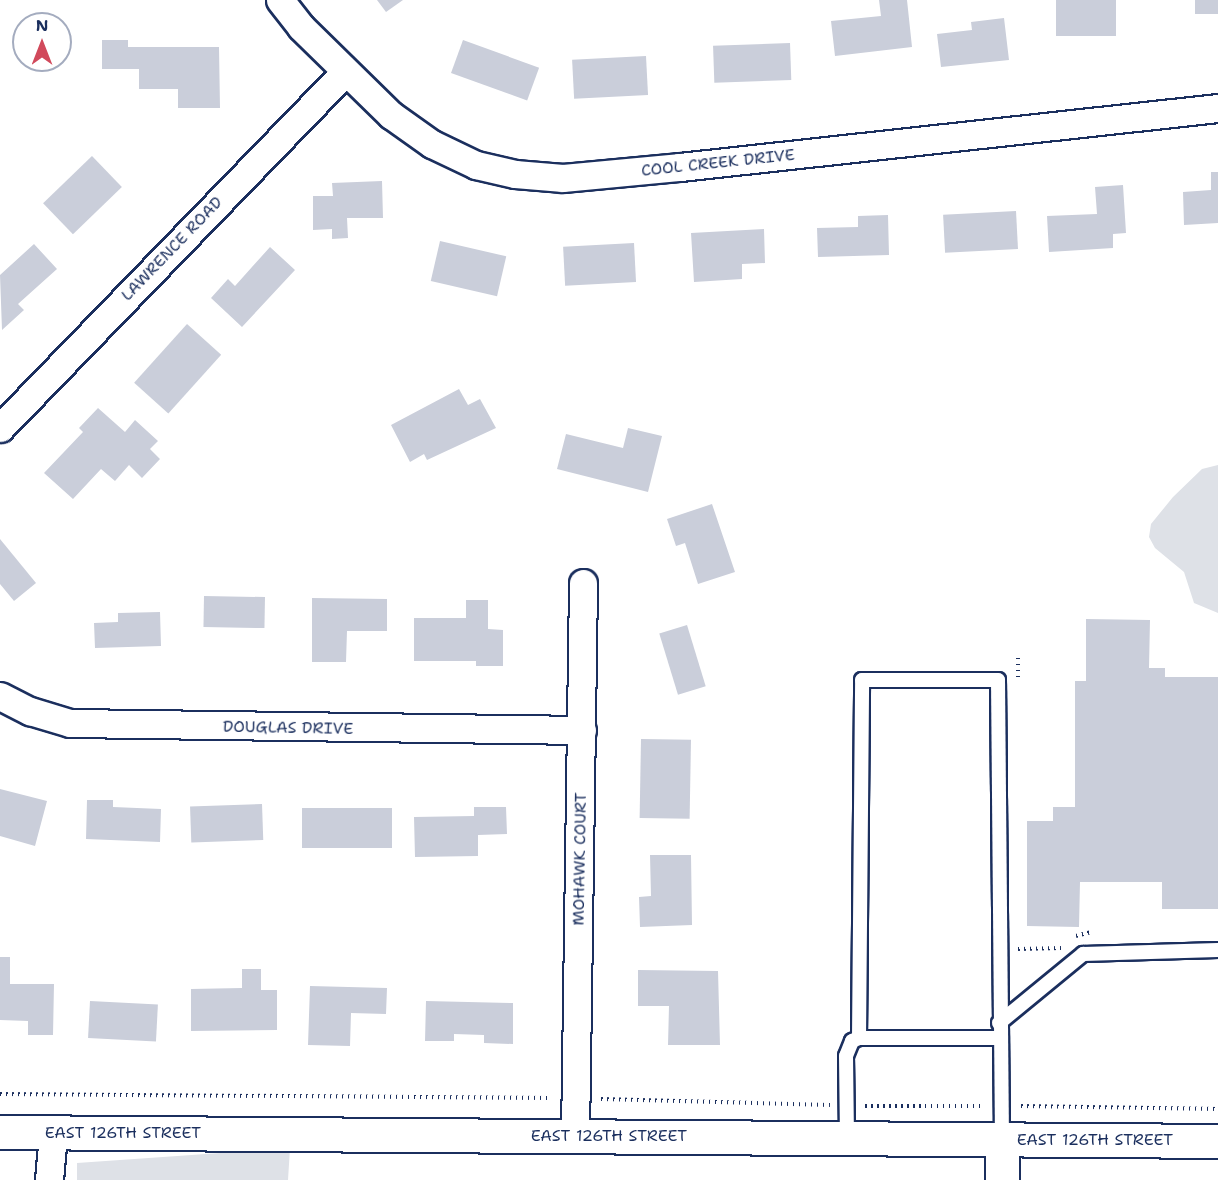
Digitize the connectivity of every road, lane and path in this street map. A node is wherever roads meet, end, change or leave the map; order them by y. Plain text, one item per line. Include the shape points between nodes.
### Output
1 (280, 0) edge
2 (346, 71) junction
3 (1218, 108) edge
4 (0, 428) edge
5 (583, 583) dead end
6 (1018, 656) dead end
7 (1018, 689) dead end
8 (0, 696) edge
9 (582, 730) junction
10 (1104, 933) dead end
11 (1016, 938) dead end
12 (1218, 950) edge
13 (999, 1023) junction
14 (859, 1038) junction
15 (999, 1038) junction
16 (0, 1094) edge
17 (576, 1098) junction
18 (847, 1106) junction
19 (962, 1106) dead end
20 (1019, 1106) dead end
21 (1218, 1108) edge
22 (0, 1132) edge
23 (53, 1133) junction
24 (575, 1136) junction
25 (847, 1138) junction
26 (1002, 1140) junction
27 (1218, 1141) edge
28 (49, 1180) edge
29 (1002, 1180) edge

1 - 2 street, COOL CREEK DRIVE
2 - 3 street, COOL CREEK DRIVE via 391,115 432,144 476,165 515,174 563,178
2 - 4 street, LAWRENCE ROAD
5 - 9 street, MOHAWK COURT
6 - 7 path
8 - 9 street, DOUGLAS DRIVE via 30,711 70,723
9 - 17 street, MOHAWK COURT
10 - 11 path via 1081,932 1063,948 1016,950
12 - 13 lane via 1083,954
13 - 14 lane via 998,680 862,680
13 - 15 lane
14 - 15 lane
14 - 18 lane via 848,1046 846,1056
15 - 26 lane
16 - 17 path
17 - 18 path
17 - 24 street, MOHAWK COURT
18 - 19 path
18 - 25 lane
20 - 21 path
22 - 23 street, EAST 126TH STREET
23 - 24 street, EAST 126TH STREET
23 - 28 street
24 - 25 street, EAST 126TH STREET
25 - 26 street, EAST 126TH STREET
26 - 27 street, EAST 126TH STREET
26 - 29 street

